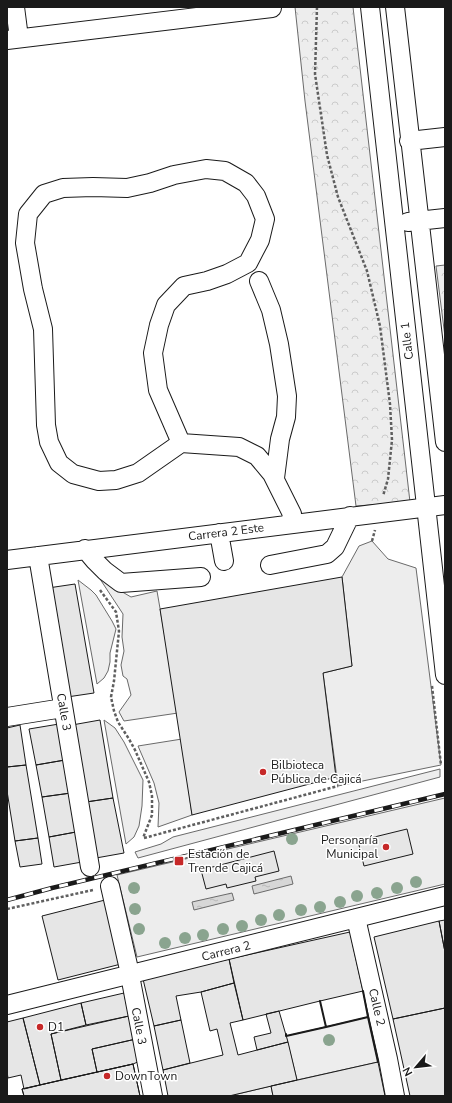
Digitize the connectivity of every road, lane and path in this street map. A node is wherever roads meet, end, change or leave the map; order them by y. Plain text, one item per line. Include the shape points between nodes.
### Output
1 (15, 7) edge
2 (317, 7) edge
3 (370, 7) edge
4 (394, 7) edge
5 (272, 8) dead end
6 (213, 11) edge
7 (13, 39) edge
8 (445, 137) edge
9 (409, 141) junction
10 (445, 218) edge
11 (419, 221) junction
12 (394, 224) junction
13 (259, 281) dead end
14 (442, 392) edge
15 (445, 442) edge
16 (181, 443) junction
17 (275, 478) junction
18 (445, 504) edge
19 (426, 507) junction
20 (379, 513) junction
21 (350, 516) junction
22 (290, 524) junction
23 (220, 533) junction
24 (85, 549) junction
25 (38, 556) junction
26 (7, 560) edge
27 (224, 561) dead end
28 (270, 565) dead end
29 (201, 577) dead end
30 (96, 585) dead end
31 (445, 675) edge
32 (64, 708) junction
33 (7, 717) edge
34 (338, 786) dead end
35 (90, 867) dead end
36 (110, 886) joint
37 (445, 896) edge
38 (7, 910) edge
39 (356, 918) junction
40 (129, 975) junction
41 (7, 1005) edge
42 (153, 1096) edge
43 (395, 1096) edge

1 - 7 street
2 - 20 path via 315,74 326,156 338,198 366,271 380,326 390,404 392,440 388,479
3 - 12 street, Calle 1
4 - 9 street
5 - 6 street
6 - 7 street
8 - 9 street
9 - 11 street
10 - 11 street
11 - 12 street
11 - 14 street
12 - 19 street, Calle 1
13 - 17 street via 271,310 287,396 286,417 280,439
14 - 15 street
16 - 16 street via 138,473 116,480 99,482 73,474 59,463 49,442 46,425 43,329 25,243 28,214 44,194 63,188 127,188 206,169 225,171 246,183 256,196 265,219 260,240 248,263 227,274 184,286 166,305 153,352 158,390
16 - 17 street via 239,447 257,456
17 - 22 street via 292,514
18 - 19 street, Carrera 2 Este
19 - 20 street, Carrera 2 Este
19 - 31 street, Calle 1
20 - 21 street, Carrera 2 Este
21 - 22 street, Carrera 2 Este
21 - 28 street via 336,547 328,554
22 - 23 street, Carrera 2 Este
23 - 24 street, Carrera 2 Este
23 - 27 street
24 - 25 street, Carrera 2 Este
24 - 29 street via 100,566 121,583
25 - 26 street, Carrera 2 Este
25 - 32 street, Calle 3
30 - 34 path via 116,612 119,631 111,697 114,711 142,765 152,796 152,815 143,838
32 - 33 street
32 - 35 street, Calle 3
36 - 38 path
36 - 40 street, Calle 3
37 - 39 street, Carrera 2
39 - 40 street, Carrera 2
39 - 43 street, Calle 2
40 - 41 street, Carrera 2
40 - 42 street, Calle 3

